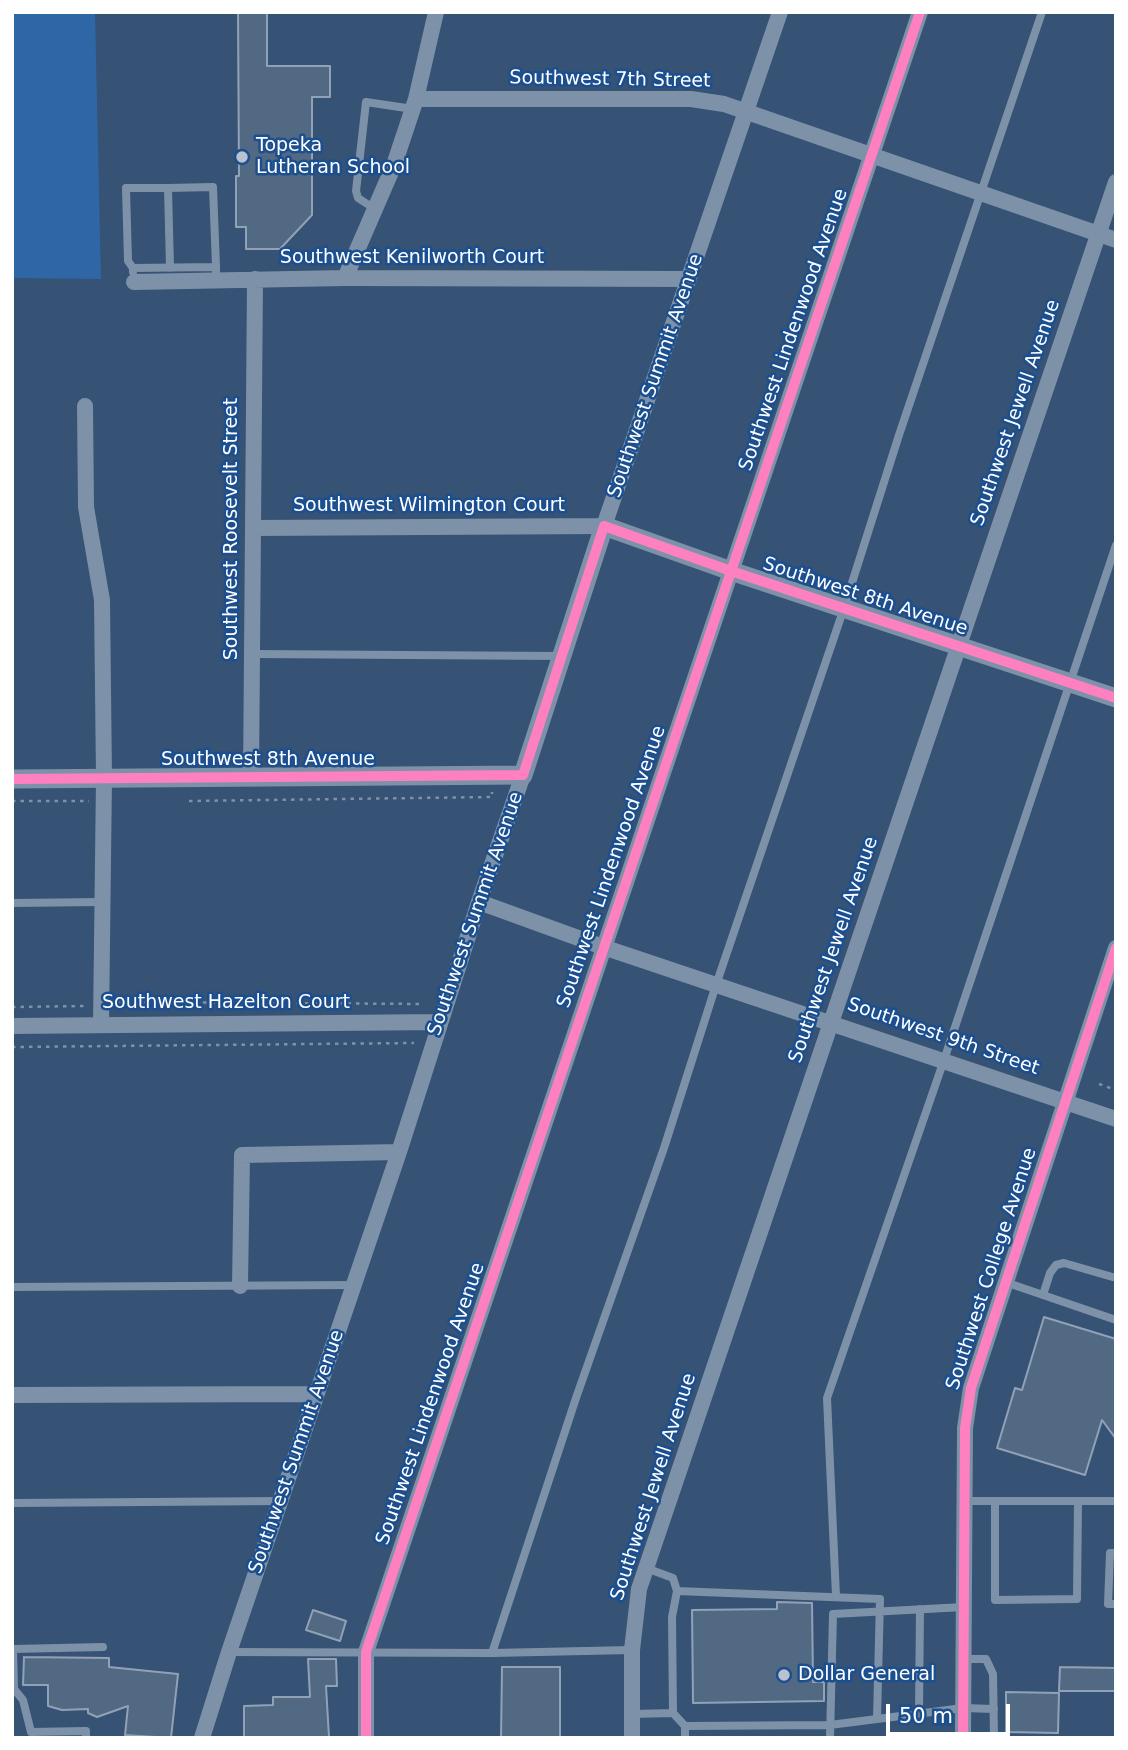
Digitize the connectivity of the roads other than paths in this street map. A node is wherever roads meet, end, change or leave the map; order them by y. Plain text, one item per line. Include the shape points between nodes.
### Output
1 (436, 12) edge
2 (780, 12) edge
3 (920, 12) edge
4 (1042, 12) edge
5 (414, 104) junction
6 (745, 113) junction
7 (872, 156) junction
8 (1116, 182) edge
9 (168, 188) junction
10 (979, 194) junction
11 (375, 209) junction
12 (1098, 234) junction
13 (1116, 240) edge
14 (170, 268) junction
15 (216, 273) junction
16 (133, 275) junction
17 (345, 278) junction
18 (255, 279) junction
19 (689, 279) junction
20 (85, 406) dead end
21 (604, 526) junction
22 (253, 528) junction
23 (1116, 545) edge
24 (731, 571) junction
25 (844, 608) junction
26 (959, 646) junction
27 (252, 654) junction
28 (563, 656) junction
29 (1069, 683) junction
30 (1116, 698) edge
31 (523, 775) junction
32 (104, 778) junction
33 (251, 778) junction
34 (12, 779) edge
35 (12, 902) edge
36 (101, 902) junction
37 (478, 902) junction
38 (603, 947) junction
39 (1116, 948) edge
40 (716, 985) junction
41 (440, 1022) junction
42 (832, 1022) junction
43 (101, 1025) junction
44 (12, 1026) edge
45 (944, 1060) junction
46 (1065, 1102) junction
47 (1116, 1119) edge
48 (399, 1152) junction
49 (1116, 1278) edge
50 (1005, 1282) junction
51 (354, 1284) junction
52 (240, 1286) junction
53 (12, 1287) edge
54 (1043, 1295) junction
55 (1116, 1320) edge
56 (316, 1394) junction
57 (12, 1395) edge
58 (280, 1501) junction
59 (964, 1501) junction
60 (995, 1501) junction
61 (1078, 1501) junction
62 (1116, 1501) edge
63 (12, 1503) edge
64 (1116, 1553) edge
65 (646, 1568) junction
66 (677, 1591) junction
67 (836, 1596) junction
68 (1116, 1604) edge
69 (964, 1608) junction
70 (920, 1609) junction
71 (880, 1612) junction
72 (103, 1647) dead end
73 (12, 1648) edge
74 (632, 1650) junction
75 (229, 1652) junction
76 (366, 1652) junction
77 (492, 1653) junction
78 (963, 1659) junction
79 (963, 1708) junction
80 (994, 1709) junction
81 (673, 1713) junction
82 (632, 1714) junction
83 (919, 1714) junction
84 (877, 1719) junction
85 (830, 1725) junction
86 (685, 1726) junction
87 (86, 1738) edge
88 (202, 1738) edge
89 (366, 1738) edge
90 (632, 1738) edge
91 (685, 1738) edge
92 (830, 1738) edge
93 (963, 1738) edge
94 (995, 1738) edge

1 - 5 street
2 - 6 street, Southwest Summit Avenue
3 - 7 street, Southwest Lindenwood Avenue
4 - 10 lane
5 - 6 street, Southwest 7th Street via 691,99
5 - 11 street
5 - 11 lane via 366,102 356,191 358,198
6 - 7 street, Southwest 7th Street
6 - 19 street, Southwest Summit Avenue
7 - 10 street, Southwest 7th Street
7 - 24 street, Southwest Lindenwood Avenue
8 - 12 street, Southwest Jewell Avenue
9 - 14 lane
9 - 15 lane via 213,187
9 - 16 lane via 126,188 128,261
10 - 12 street, Southwest 7th Street
10 - 25 lane
11 - 17 street
12 - 13 street, Southwest 7th Street
12 - 26 street, Southwest Jewell Avenue
14 - 15 lane
14 - 16 lane
15 - 16 street, Southwest Kenilworth Court
15 - 18 street, Southwest Kenilworth Court
17 - 18 street, Southwest Kenilworth Court
17 - 19 street, Southwest Kenilworth Court
18 - 22 street, Southwest Roosevelt Street
19 - 21 street, Southwest Summit Avenue
20 - 32 street via 86,507 102,600
21 - 22 street, Southwest Wilmington Court
21 - 24 street, Southwest 8th Avenue
21 - 28 street, Southwest Summit Avenue
22 - 27 street, Southwest Roosevelt Street
23 - 29 lane
24 - 25 street, Southwest 8th Avenue
24 - 38 street, Southwest Lindenwood Avenue
25 - 26 street, Southwest 8th Avenue
25 - 40 lane
26 - 29 street, Southwest 8th Avenue
26 - 42 street, Southwest Jewell Avenue
27 - 28 lane
27 - 33 street, Southwest Roosevelt Street
28 - 31 street, Southwest Summit Avenue
29 - 30 street, Southwest 8th Avenue
29 - 45 lane
31 - 33 street, Southwest 8th Avenue
31 - 37 street, Southwest Summit Avenue
32 - 33 street, Southwest 8th Avenue
32 - 34 street, Southwest 8th Avenue
32 - 36 street
35 - 36 lane
36 - 43 street
37 - 38 street, Southwest 9th Street
37 - 41 street, Southwest Summit Avenue
38 - 40 street, Southwest 9th Street
38 - 76 street, Southwest Lindenwood Avenue
39 - 46 street, Southwest College Avenue
40 - 42 street, Southwest 9th Street
40 - 77 lane
41 - 43 street, Southwest Hazelton Court
41 - 48 street, Southwest Summit Avenue
42 - 45 street, Southwest 9th Street
42 - 65 street, Southwest Jewell Avenue
43 - 44 street, Southwest Hazelton Court
45 - 46 street, Southwest 9th Street
45 - 67 lane via 827,1398
46 - 47 street, Southwest 9th Street
46 - 50 street, Southwest College Avenue
48 - 51 street, Southwest Summit Avenue
48 - 52 street via 242,1154
49 - 54 lane via 1064,1262 1050,1273
50 - 54 lane
50 - 59 street, Southwest College Avenue via 967,1408
51 - 52 lane
51 - 56 street, Southwest Summit Avenue
52 - 53 lane
54 - 55 lane
56 - 57 street
56 - 58 street, Southwest Summit Avenue
58 - 63 lane
58 - 75 street, Southwest Summit Avenue
59 - 60 lane
59 - 69 street, Southwest College Avenue
60 - 61 lane
60 - 61 lane via 995,1600 1077,1599
61 - 62 lane
64 - 68 lane via 1110,1553 1108,1604
65 - 66 lane via 673,1578
65 - 74 street, Southwest Jewell Avenue
66 - 67 lane
66 - 81 lane via 672,1617
67 - 71 lane via 880,1599
69 - 70 lane
69 - 78 street, Southwest College Avenue
70 - 71 lane
70 - 83 lane
71 - 84 lane
71 - 85 lane via 833,1614
72 - 73 lane
73 - 87 lane via 14,1689 23,1700 31,1732 86,1731
74 - 77 lane
74 - 82 street, Southwest Jewell Avenue
75 - 76 lane
75 - 88 street, Southwest Summit Avenue
76 - 77 lane
76 - 89 street, Southwest Lindenwood Avenue
78 - 79 street, Southwest College Avenue
78 - 80 lane via 986,1659 993,1674
79 - 80 lane
79 - 83 lane
79 - 93 street, Southwest College Avenue
80 - 94 lane
81 - 82 lane
81 - 86 lane
82 - 90 street, Southwest Jewell Avenue
83 - 84 lane
84 - 85 lane
85 - 86 lane
85 - 92 lane
86 - 91 lane

